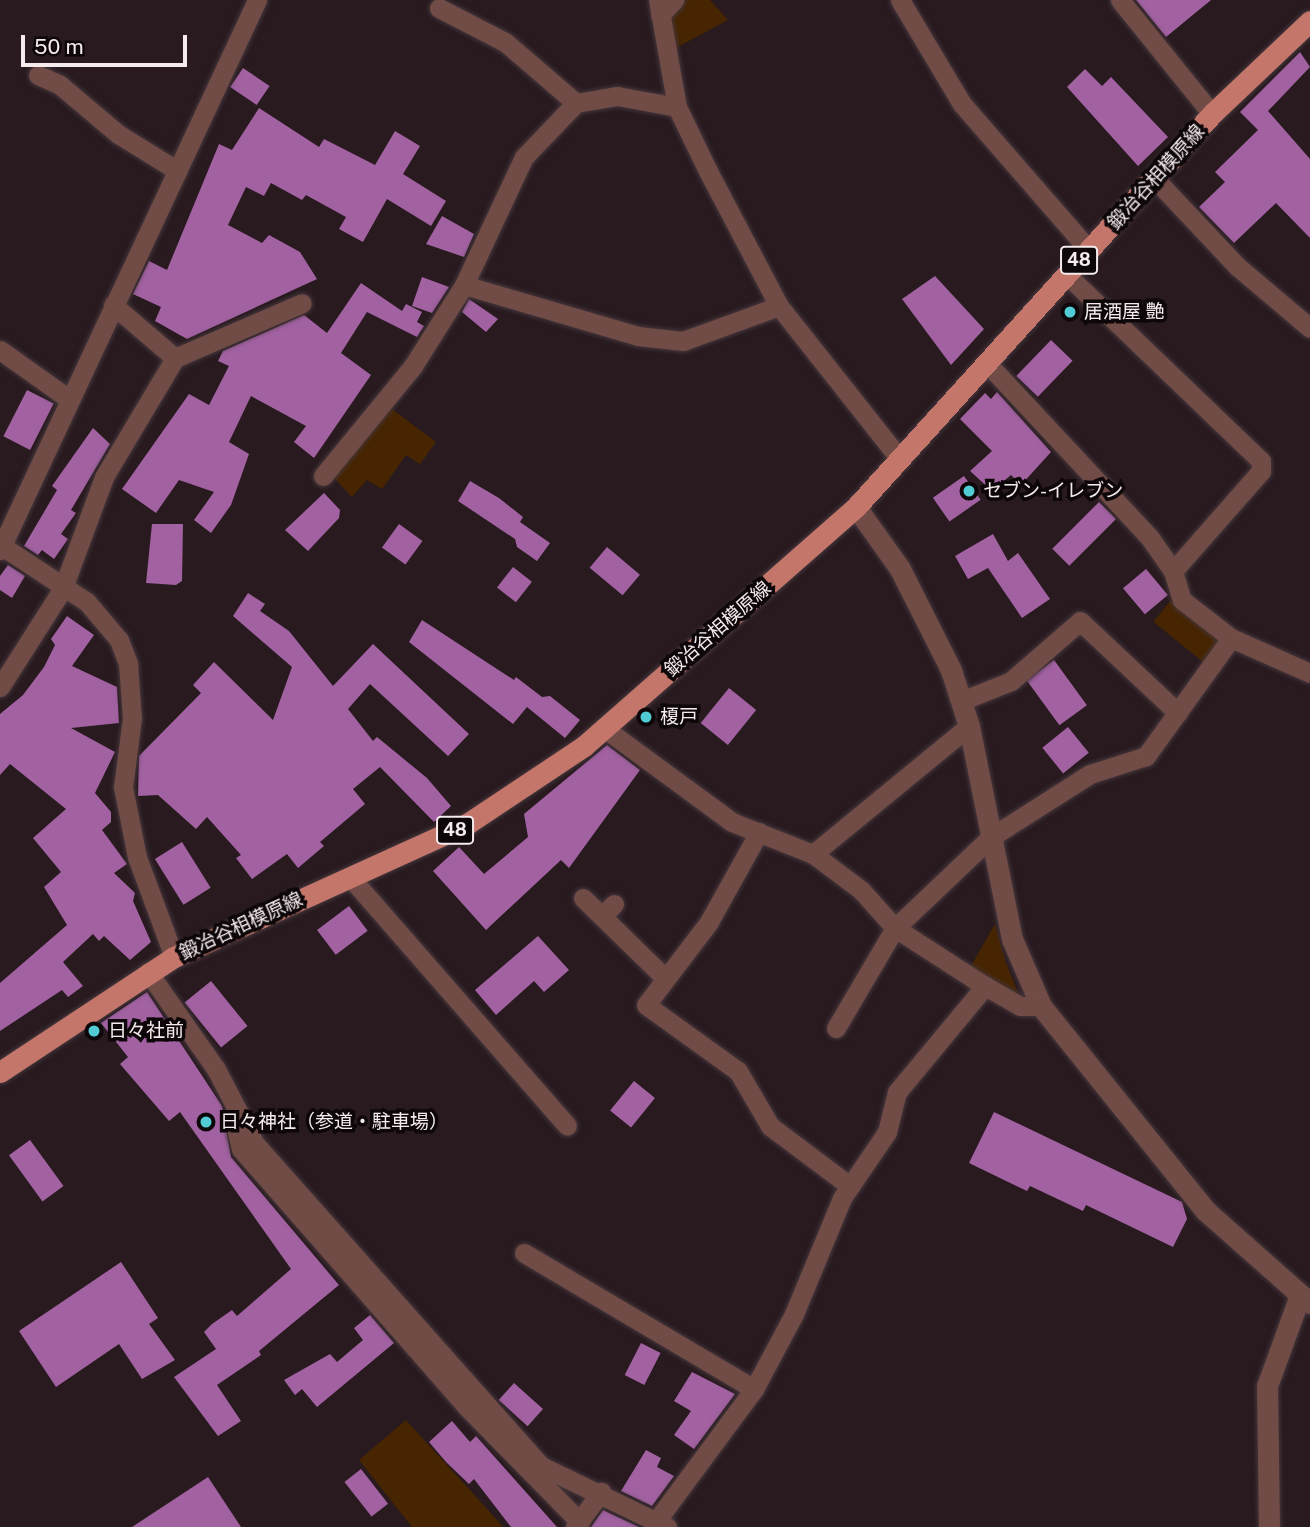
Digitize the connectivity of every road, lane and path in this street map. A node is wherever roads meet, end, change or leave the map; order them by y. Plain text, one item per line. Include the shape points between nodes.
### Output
1 (257, 0) edge
2 (674, 0) edge
3 (900, 0) edge
4 (1120, 0) edge
5 (439, 8) dead end
6 (659, 8) edge
7 (1310, 21) edge
8 (38, 75) dead end
9 (576, 103) junction
10 (677, 107) junction
11 (1213, 114) junction
12 (178, 171) junction
13 (1154, 178) junction
14 (1089, 250) junction
15 (1066, 274) junction
16 (464, 285) junction
17 (302, 303) dead end
18 (113, 305) junction
19 (779, 306) junction
20 (1310, 328) edge
21 (0, 350) edge
22 (175, 358) junction
23 (986, 362) junction
24 (69, 399) junction
25 (899, 458) junction
26 (323, 476) dead end
27 (856, 507) junction
28 (1, 548) edge
29 (1173, 571) junction
30 (63, 588) junction
31 (1231, 638) junction
32 (1310, 673) edge
33 (0, 687) edge
34 (961, 701) junction
35 (1178, 713) junction
36 (969, 726) junction
37 (604, 729) junction
38 (759, 832) junction
39 (991, 836) junction
40 (813, 853) junction
41 (350, 877) junction
42 (583, 898) dead end
43 (895, 928) junction
44 (174, 957) junction
45 (148, 972) junction
46 (665, 978) junction
47 (985, 986) junction
48 (1041, 1006) junction
49 (836, 1028) dead end
50 (0, 1072) edge
51 (567, 1126) dead end
52 (850, 1186) junction
53 (524, 1253) dead end
54 (1305, 1300) edge
55 (754, 1389) junction
56 (550, 1482) junction
57 (601, 1492) junction
58 (578, 1524) edge
59 (662, 1524) edge
60 (1269, 1527) edge

1 - 12 street
2 - 6 street
3 - 14 street via 962,104
4 - 11 street
5 - 9 street via 505,42
6 - 10 street
7 - 11 main road, 鍛冶谷相模原線 / 48
8 - 12 street via 60,85 118,134
9 - 10 street via 617,96
9 - 16 street via 524,157
10 - 19 street
11 - 13 main road, 鍛冶谷相模原線 / 48
12 - 18 street
13 - 14 main road, 鍛冶谷相模原線 / 48
13 - 20 street via 1238,267
14 - 15 main road, 鍛冶谷相模原線 / 48
15 - 23 main road, 鍛冶谷相模原線 / 48
15 - 29 street via 1261,461 1261,471
16 - 19 street via 638,335 683,341
16 - 26 street via 413,366
17 - 22 street
18 - 22 street
18 - 24 street
19 - 25 street
21 - 24 street
22 - 30 street via 104,477
23 - 25 main road, 鍛冶谷相模原線 / 48
23 - 29 street via 1150,538
24 - 28 street
25 - 27 main road, 鍛冶谷相模原線 / 48
27 - 34 street via 910,589
27 - 37 main road, 鍛冶谷相模原線 / 48
28 - 30 street
29 - 31 street via 1182,600
30 - 33 street
30 - 44 street via 102,615 128,664 132,718 123,787 137,857
31 - 32 street
31 - 35 street
34 - 35 street via 1011,681 1080,621
34 - 36 street
35 - 39 street via 1146,756 1090,774
36 - 39 street
36 - 40 street
37 - 38 street via 732,822
37 - 41 main road, 鍛冶谷相模原線 / 48 via 506,803
38 - 40 street
38 - 46 street via 709,922
39 - 43 street
39 - 48 street via 1015,948
40 - 43 street via 861,890
41 - 44 main road, 鍛冶谷相模原線 / 48
41 - 51 street
42 - 46 street via 608,910
43 - 47 street
43 - 49 street
44 - 45 main road, 鍛冶谷相模原線 / 48
45 - 50 main road, 鍛冶谷相模原線 / 48
45 - 56 street via 216,1069 255,1144 321,1229 470,1400
46 - 52 street via 646,1004 738,1071 770,1126
47 - 48 street via 1020,1006
47 - 52 street via 897,1092 887,1132
48 - 54 street via 1206,1212
52 - 55 street
53 - 55 street
54 - 60 street via 1267,1386
55 - 59 street
56 - 57 street
56 - 58 street
57 - 58 street
57 - 59 street

